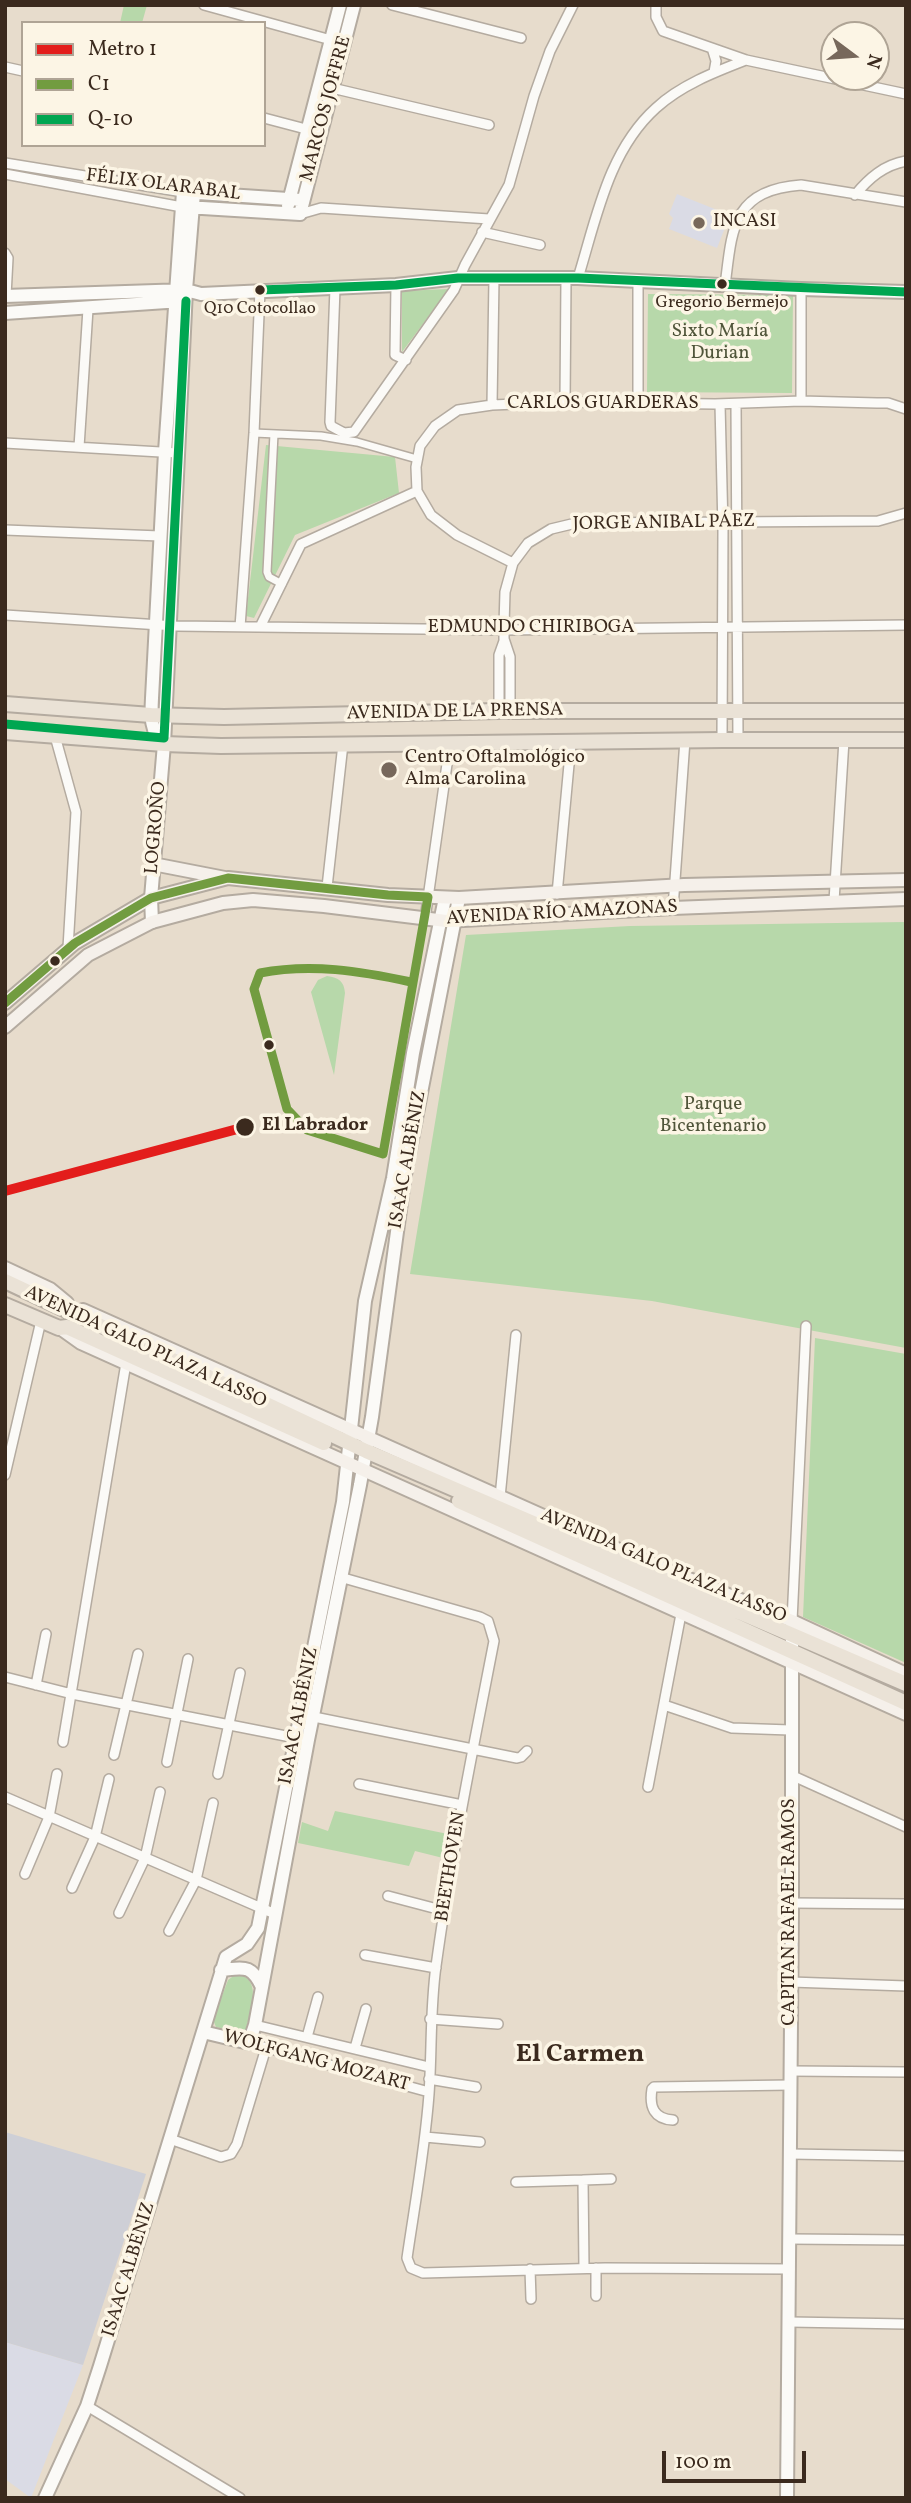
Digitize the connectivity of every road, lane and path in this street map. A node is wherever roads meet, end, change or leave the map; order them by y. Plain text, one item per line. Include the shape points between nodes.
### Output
1 (204, 5) edge
2 (340, 5) edge
3 (354, 5) edge
4 (392, 5) edge
5 (573, 5) edge
6 (656, 5) edge
7 (262, 21) edge
8 (266, 22) edge
9 (521, 38) dead end
10 (331, 40) junction
11 (712, 48) junction
12 (746, 60) junction
13 (714, 72) junction
14 (332, 88) junction
15 (906, 94) edge
16 (266, 119) edge
17 (489, 125) dead end
18 (314, 131) junction
19 (906, 161) edge
20 (5, 163) edge
21 (5, 174) edge
22 (188, 193) junction
23 (855, 195) junction
24 (906, 202) edge
25 (294, 206) junction
26 (187, 207) junction
27 (489, 219) junction
28 (482, 232) junction
29 (540, 245) dead end
30 (5, 253) edge
31 (458, 278) junction
32 (494, 278) junction
33 (572, 279) junction
34 (638, 282) junction
35 (396, 285) junction
36 (725, 286) junction
37 (335, 288) junction
38 (801, 289) junction
39 (260, 290) junction
40 (906, 292) edge
41 (5, 296) edge
42 (181, 296) junction
43 (88, 309) junction
44 (5, 313) edge
45 (406, 360) junction
46 (801, 401) junction
47 (565, 402) junction
48 (638, 403) junction
49 (720, 404) junction
50 (736, 404) junction
51 (492, 405) junction
52 (906, 407) edge
53 (254, 433) junction
54 (274, 434) junction
55 (347, 435) junction
56 (5, 443) edge
57 (79, 447) junction
58 (164, 452) junction
59 (178, 453) junction
60 (417, 459) junction
61 (417, 491) junction
62 (906, 513) edge
63 (723, 522) junction
64 (737, 522) junction
65 (5, 530) edge
66 (160, 536) junction
67 (513, 563) junction
68 (282, 584) junction
69 (5, 615) edge
70 (155, 625) junction
71 (906, 625) edge
72 (169, 626) junction
73 (240, 627) junction
74 (260, 627) junction
75 (723, 627) junction
76 (737, 627) junction
77 (504, 635) junction
78 (5, 704) edge
79 (505, 711) junction
80 (906, 711) edge
81 (730, 712) junction
82 (158, 715) junction
83 (5, 732) edge
84 (55, 736) junction
85 (685, 740) junction
86 (722, 740) junction
87 (738, 740) junction
88 (844, 740) junction
89 (906, 740) edge
90 (160, 741) junction
91 (450, 743) junction
92 (570, 743) junction
93 (343, 744) junction
94 (153, 864) junction
95 (228, 878) junction
96 (906, 880) edge
97 (835, 882) junction
98 (675, 886) junction
99 (327, 887) junction
100 (557, 894) junction
101 (428, 897) junction
102 (150, 898) junction
103 (445, 898) junction
104 (459, 898) junction
105 (906, 899) edge
106 (834, 901) junction
107 (673, 908) junction
108 (425, 919) junction
109 (440, 921) junction
110 (454, 921) junction
111 (152, 922) junction
112 (68, 948) junction
113 (5, 1003) edge
114 (5, 1027) edge
115 (399, 1179) junction
116 (5, 1268) edge
117 (8, 1282) edge
118 (67, 1303) junction
119 (5, 1305) edge
120 (5, 1311) edge
121 (40, 1325) junction
122 (806, 1326) dead end
123 (59, 1328) junction
124 (516, 1335) dead end
125 (81, 1343) junction
126 (126, 1363) junction
127 (350, 1448) junction
128 (365, 1455) junction
129 (5, 1475) edge
130 (500, 1497) junction
131 (340, 1577) junction
132 (681, 1614) junction
133 (792, 1627) junction
134 (46, 1634) dead end
135 (138, 1654) dead end
136 (791, 1658) junction
137 (188, 1659) dead end
138 (240, 1673) dead end
139 (906, 1674) edge
140 (5, 1676) edge
141 (906, 1684) edge
142 (36, 1685) junction
143 (72, 1694) junction
144 (906, 1703) edge
145 (126, 1704) junction
146 (664, 1705) junction
147 (176, 1714) junction
148 (906, 1714) edge
149 (306, 1716) junction
150 (228, 1724) junction
151 (790, 1730) junction
152 (302, 1739) junction
153 (63, 1742) dead end
154 (473, 1748) junction
155 (527, 1751) dead end
156 (114, 1755) dead end
157 (167, 1762) dead end
158 (57, 1774) dead end
159 (218, 1774) dead end
160 (791, 1775) junction
161 (109, 1779) dead end
162 (359, 1784) dead end
163 (648, 1787) dead end
164 (160, 1792) dead end
165 (5, 1797) edge
166 (213, 1803) dead end
167 (462, 1805) junction
168 (49, 1817) junction
169 (906, 1827) edge
170 (95, 1837) junction
171 (145, 1858) junction
172 (25, 1874) dead end
173 (196, 1880) junction
174 (72, 1888) dead end
175 (388, 1896) dead end
176 (792, 1903) junction
177 (906, 1904) edge
178 (262, 1909) junction
179 (445, 1911) junction
180 (119, 1913) dead end
181 (275, 1914) junction
182 (169, 1931) dead end
183 (365, 1955) dead end
184 (436, 1968) junction
185 (221, 1970) junction
186 (791, 1982) junction
187 (906, 1986) edge
188 (262, 1987) junction
189 (318, 1997) dead end
190 (366, 2008) dead end
191 (430, 2019) junction
192 (498, 2024) dead end
193 (255, 2025) junction
194 (203, 2032) junction
195 (307, 2037) junction
196 (249, 2043) junction
197 (266, 2048) junction
198 (355, 2048) junction
199 (429, 2067) junction
200 (791, 2071) junction
201 (906, 2072) edge
202 (429, 2080) junction
203 (791, 2085) junction
204 (477, 2087) dead end
205 (429, 2092) junction
206 (673, 2120) dead end
207 (425, 2137) junction
208 (170, 2139) junction
209 (480, 2142) dead end
210 (790, 2154) junction
211 (906, 2155) edge
212 (611, 2179) dead end
213 (583, 2180) junction
214 (516, 2182) dead end
215 (789, 2239) junction
216 (906, 2240) edge
217 (584, 2268) junction
218 (596, 2268) junction
219 (530, 2269) junction
220 (790, 2269) junction
221 (596, 2296) dead end
222 (530, 2299) dead end
223 (790, 2322) junction
224 (906, 2324) edge
225 (87, 2406) junction
226 (46, 2498) edge
227 (240, 2498) edge
228 (787, 2498) edge

1 - 7 street
2 - 10 street, MARCOS JOFFRE
3 - 14 street, MARCOS JOFFRE
4 - 9 street
5 - 27 street via 546,62 509,185
6 - 11 street via 663,31
8 - 10 street
10 - 18 street, MARCOS JOFFRE
11 - 12 street
11 - 13 street
12 - 13 street
12 - 15 street
13 - 33 street via 657,107 639,125 606,186
14 - 17 street
14 - 18 street, MARCOS JOFFRE
16 - 18 street
18 - 25 street, MARCOS JOFFRE
19 - 23 street via 870,177
20 - 22 street, FÉLIX OLARABAL
21 - 26 street, FÉLIX OLARABAL
22 - 25 street, FÉLIX OLARABAL
22 - 26 street
23 - 24 street
23 - 36 street via 785,186 745,206 734,225
25 - 26 street, FÉLIX OLARABAL
25 - 27 street, FÉLIX OLARABAL
26 - 42 street
27 - 28 street
28 - 29 street
28 - 31 street
30 - 41 street
31 - 32 street
31 - 35 street
31 - 45 street
32 - 33 street
32 - 51 street
33 - 34 street
33 - 47 street
34 - 36 street
34 - 48 street
35 - 37 street
35 - 45 street via 395,355
36 - 38 street
37 - 39 street
37 - 55 street via 330,422
38 - 40 street
38 - 46 street
39 - 42 street
39 - 53 street
41 - 42 street
42 - 43 street
42 - 58 street
42 - 59 street
43 - 44 street
43 - 57 street
45 - 55 street
46 - 50 street, CARLOS GUARDERAS
46 - 52 street, CARLOS GUARDERAS
47 - 48 street, CARLOS GUARDERAS
47 - 51 street, CARLOS GUARDERAS
48 - 49 street, CARLOS GUARDERAS
49 - 50 street, CARLOS GUARDERAS
49 - 63 street
50 - 64 street
51 - 60 street, CARLOS GUARDERAS via 458,410 435,426 420,446
53 - 54 street
53 - 73 street
54 - 55 street
54 - 68 street via 267,572
55 - 60 street
56 - 57 street
57 - 58 street
58 - 59 street
58 - 66 street
59 - 72 street
60 - 61 street, CARLOS GUARDERAS
61 - 67 street via 431,515 457,535
61 - 68 street via 301,544
62 - 64 street, JORGE ANIBAL PÁEZ via 878,522
63 - 64 street, JORGE ANIBAL PÁEZ
63 - 67 street, JORGE ANIBAL PÁEZ via 576,523 551,529 528,544
63 - 75 street
64 - 76 street
65 - 66 street
66 - 70 street
67 - 77 street via 505,592
68 - 74 street
69 - 70 street, EDMUNDO CHIRIBOGA
70 - 72 street, EDMUNDO CHIRIBOGA
70 - 82 street
71 - 76 street, EDMUNDO CHIRIBOGA
72 - 73 street, EDMUNDO CHIRIBOGA
72 - 82 street
73 - 74 street, EDMUNDO CHIRIBOGA
74 - 77 street, EDMUNDO CHIRIBOGA
75 - 76 street, EDMUNDO CHIRIBOGA
75 - 77 street, EDMUNDO CHIRIBOGA
75 - 81 street
76 - 81 street
77 - 79 street via 510,657
78 - 82 main road, AVENIDA DE LA PRENSA
79 - 81 main road, AVENIDA DE LA PRENSA
79 - 82 main road, AVENIDA DE LA PRENSA
80 - 81 main road, AVENIDA DE LA PRENSA
81 - 86 street
81 - 87 street
82 - 90 street, LOGROÑO
83 - 84 main road, AVENIDA DE LA PRENSA
84 - 90 main road, AVENIDA DE LA PRENSA
84 - 112 street via 76,812
85 - 86 main road, AVENIDA DE LA PRENSA
85 - 92 main road, AVENIDA DE LA PRENSA
85 - 98 street
86 - 87 main road, AVENIDA DE LA PRENSA
87 - 88 main road, AVENIDA DE LA PRENSA
88 - 89 main road, AVENIDA DE LA PRENSA
88 - 97 street
90 - 93 main road, AVENIDA DE LA PRENSA
90 - 94 street, LOGROÑO
91 - 92 main road, AVENIDA DE LA PRENSA
91 - 93 main road, AVENIDA DE LA PRENSA
91 - 101 street
92 - 100 street
93 - 99 street
94 - 95 main road
94 - 102 street, LOGROÑO
95 - 99 main road, AVENIDA RÍO AMAZONAS
95 - 102 main road, AVENIDA RÍO AMAZONAS
96 - 97 main road, AVENIDA RÍO AMAZONAS
97 - 98 main road, AVENIDA RÍO AMAZONAS
97 - 106 street
98 - 100 main road, AVENIDA RÍO AMAZONAS
98 - 107 street
99 - 101 main road, AVENIDA RÍO AMAZONAS
100 - 104 main road, AVENIDA RÍO AMAZONAS
101 - 103 main road, AVENIDA RÍO AMAZONAS
101 - 108 street
102 - 111 street, LOGROÑO
102 - 112 main road, AVENIDA RÍO AMAZONAS
103 - 104 main road, AVENIDA RÍO AMAZONAS
103 - 109 street, ISAAC ALBÉNIZ
104 - 110 street, ISAAC ALBÉNIZ
105 - 106 main road, AVENIDA RÍO AMAZONAS
106 - 107 main road, AVENIDA RÍO AMAZONAS
107 - 110 main road, AVENIDA RÍO AMAZONAS
108 - 109 main road, AVENIDA RÍO AMAZONAS
108 - 111 main road, AVENIDA RÍO AMAZONAS via 253,900
109 - 110 main road, AVENIDA RÍO AMAZONAS
109 - 115 street, ISAAC ALBÉNIZ via 413,1052
110 - 115 street, ISAAC ALBÉNIZ
111 - 114 main road, AVENIDA RÍO AMAZONAS via 88,955
112 - 113 main road, AVENIDA RÍO AMAZONAS
115 - 127 street, ISAAC ALBÉNIZ via 365,1301
115 - 128 street, ISAAC ALBÉNIZ
116 - 118 main road via 50,1289
117 - 118 main road, AVENIDA GALO PLAZA LASSO via 22,1283
117 - 127 main road, AVENIDA GALO PLAZA LASSO
118 - 127 main road, AVENIDA GALO PLAZA LASSO
119 - 123 main road
120 - 121 main road
121 - 125 main road
121 - 129 street
122 - 133 street, CAPITAN RAFAEL RAMOS
123 - 125 main road, AVENIDA GALO PLAZA LASSO
123 - 127 main road, AVENIDA GALO PLAZA LASSO via 77,1331
124 - 130 street
125 - 126 main road, AVENIDA GALO PLAZA LASSO
126 - 127 main road, AVENIDA GALO PLAZA LASSO
126 - 143 street
127 - 128 main road, AVENIDA GALO PLAZA LASSO
127 - 128 main road, AVENIDA GALO PLAZA LASSO
127 - 149 street, ISAAC ALBÉNIZ
128 - 130 main road, AVENIDA GALO PLAZA LASSO
128 - 131 street, ISAAC ALBÉNIZ
128 - 132 main road, AVENIDA GALO PLAZA LASSO
128 - 133 main road, AVENIDA GALO PLAZA LASSO
128 - 136 main road, AVENIDA GALO PLAZA LASSO
130 - 133 main road, AVENIDA GALO PLAZA LASSO
131 - 149 street, ISAAC ALBÉNIZ
131 - 154 street, BEETHOVEN via 488,1621 494,1641
132 - 136 main road, AVENIDA GALO PLAZA LASSO
132 - 146 street
133 - 136 street, CAPITAN RAFAEL RAMOS
133 - 139 main road, AVENIDA GALO PLAZA LASSO
133 - 141 main road, AVENIDA GALO PLAZA LASSO
134 - 142 street
135 - 145 street
136 - 144 main road, AVENIDA GALO PLAZA LASSO
136 - 148 main road, AVENIDA GALO PLAZA LASSO
136 - 151 street, CAPITAN RAFAEL RAMOS
137 - 147 street
138 - 150 street
140 - 142 street
142 - 143 street
143 - 145 street
143 - 153 street
145 - 147 street
145 - 156 street
146 - 151 street via 732,1728
146 - 163 street
147 - 150 street
147 - 157 street
149 - 152 street, ISAAC ALBÉNIZ
149 - 154 street
150 - 152 street
150 - 159 street
151 - 160 street, CAPITAN RAFAEL RAMOS
152 - 178 street, ISAAC ALBÉNIZ
152 - 181 street, ISAAC ALBÉNIZ
154 - 155 street via 517,1758
154 - 167 street, BEETHOVEN
158 - 168 street
160 - 169 street
160 - 176 street, CAPITAN RAFAEL RAMOS
161 - 170 street
162 - 167 street
164 - 171 street
165 - 168 street
166 - 173 street
167 - 179 street, BEETHOVEN
168 - 170 street
168 - 172 street
170 - 171 street
170 - 174 street
171 - 173 street
171 - 180 street
173 - 178 street
173 - 182 street
175 - 179 street
176 - 177 street
176 - 186 street, CAPITAN RAFAEL RAMOS
178 - 181 street
178 - 185 street, ISAAC ALBÉNIZ via 258,1928 247,1944 226,1957
179 - 184 street, BEETHOVEN
181 - 188 street, ISAAC ALBÉNIZ
183 - 184 street
184 - 191 street, BEETHOVEN
185 - 188 street via 248,1969
185 - 194 street, ISAAC ALBÉNIZ
186 - 187 street
186 - 200 street, CAPITAN RAFAEL RAMOS
188 - 193 street, ISAAC ALBÉNIZ
189 - 195 street
190 - 198 street
191 - 192 street
191 - 199 street, BEETHOVEN
193 - 195 street, WOLFGANG MOZART
193 - 196 street, ISAAC ALBÉNIZ
194 - 196 street, WOLFGANG MOZART
194 - 208 street, ISAAC ALBÉNIZ
195 - 198 street, WOLFGANG MOZART
196 - 197 street, WOLFGANG MOZART
197 - 205 street, WOLFGANG MOZART
197 - 208 street via 231,2154 221,2157
198 - 199 street, WOLFGANG MOZART
199 - 202 street, BEETHOVEN
200 - 201 street
200 - 203 street, CAPITAN RAFAEL RAMOS
202 - 204 street
202 - 205 street, BEETHOVEN
203 - 206 street via 652,2088 656,2113
203 - 210 street, CAPITAN RAFAEL RAMOS
205 - 207 street, BEETHOVEN
207 - 209 street
207 - 219 street, BEETHOVEN via 407,2258 411,2268 423,2273
208 - 225 street, ISAAC ALBÉNIZ
210 - 211 street
210 - 215 street, CAPITAN RAFAEL RAMOS
212 - 213 street
213 - 214 street
213 - 217 street
215 - 216 street
215 - 220 street, CAPITAN RAFAEL RAMOS
217 - 218 street
217 - 219 street
218 - 220 street
218 - 221 street
219 - 222 street
220 - 223 street, CAPITAN RAFAEL RAMOS
223 - 224 street
223 - 228 street, CAPITAN RAFAEL RAMOS
225 - 226 street, ISAAC ALBÉNIZ
225 - 227 street

